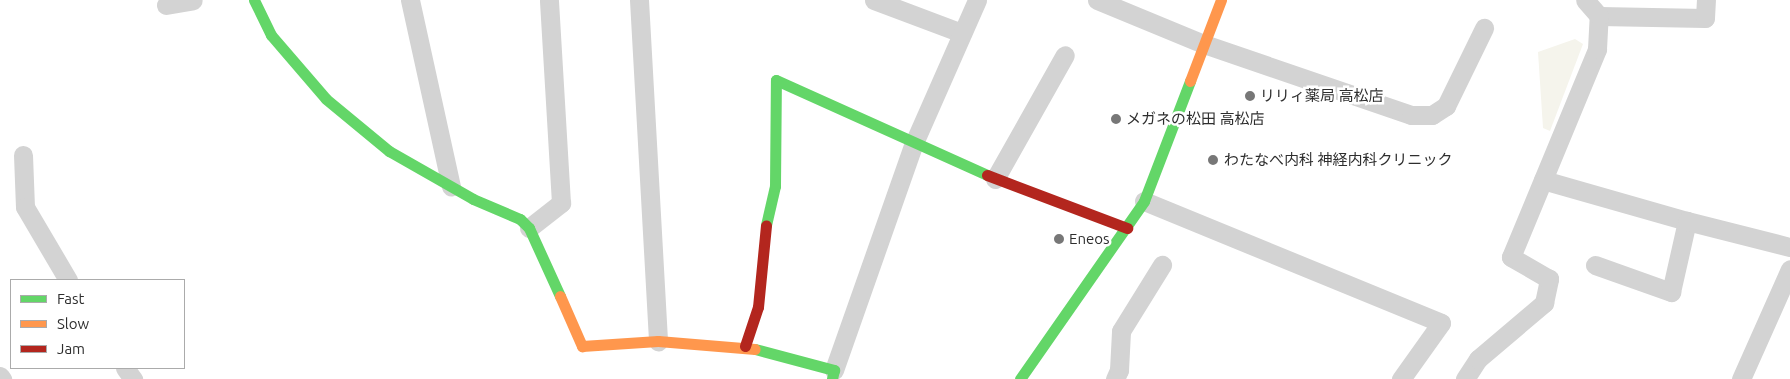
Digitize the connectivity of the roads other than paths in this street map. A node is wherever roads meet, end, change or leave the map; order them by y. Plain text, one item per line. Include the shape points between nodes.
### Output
1 (193, 0) edge
2 (255, 0) edge
3 (410, 0) edge
4 (549, 0) edge
5 (639, 0) edge
6 (874, 0) edge
7 (977, 0) edge
8 (1097, 0) edge
9 (1221, 0) edge
10 (1585, 0) edge
11 (1706, 0) edge
12 (166, 5) dead end
13 (1599, 16) junction
14 (1484, 28) dead end
15 (962, 33) junction
16 (1204, 44) junction
17 (1066, 55) dead end
18 (914, 143) junction
19 (23, 155) dead end
20 (995, 179) junction
21 (1543, 180) junction
22 (451, 186) junction
23 (1144, 201) junction
24 (1687, 221) junction
25 (529, 228) junction
26 (1127, 228) junction
27 (1790, 247) edge
28 (1162, 265) dead end
29 (1595, 265) dead end
30 (1790, 269) edge
31 (67, 279) edge
32 (658, 341) junction
33 (745, 346) junction
34 (833, 374) edge
35 (1020, 379) edge
36 (1115, 379) edge
37 (1401, 379) edge
38 (1465, 379) edge
39 (1741, 379) edge

1 - 12 street
2 - 22 street via 271,34 326,99 389,151
3 - 22 street
4 - 25 street via 562,203
5 - 32 street
6 - 15 street
7 - 15 street
8 - 16 street
9 - 16 street
10 - 13 street
11 - 13 street via 1704,18
13 - 21 street via 1597,49
14 - 16 street via 1446,106 1432,115 1411,116
15 - 18 street
16 - 23 street
17 - 20 street
18 - 20 street
18 - 33 street via 776,80 775,186 764,232 758,307
18 - 34 street
19 - 31 street via 25,207
20 - 26 street
21 - 24 street
21 - 38 street via 1511,257 1548,279 1544,303 1478,359
22 - 25 street via 520,219
23 - 26 street
23 - 37 street via 1441,323
24 - 27 street
24 - 29 street via 1671,292
25 - 32 street via 582,346
26 - 35 street
28 - 36 street via 1121,331 1119,370
30 - 39 street
32 - 33 street
33 - 34 street

